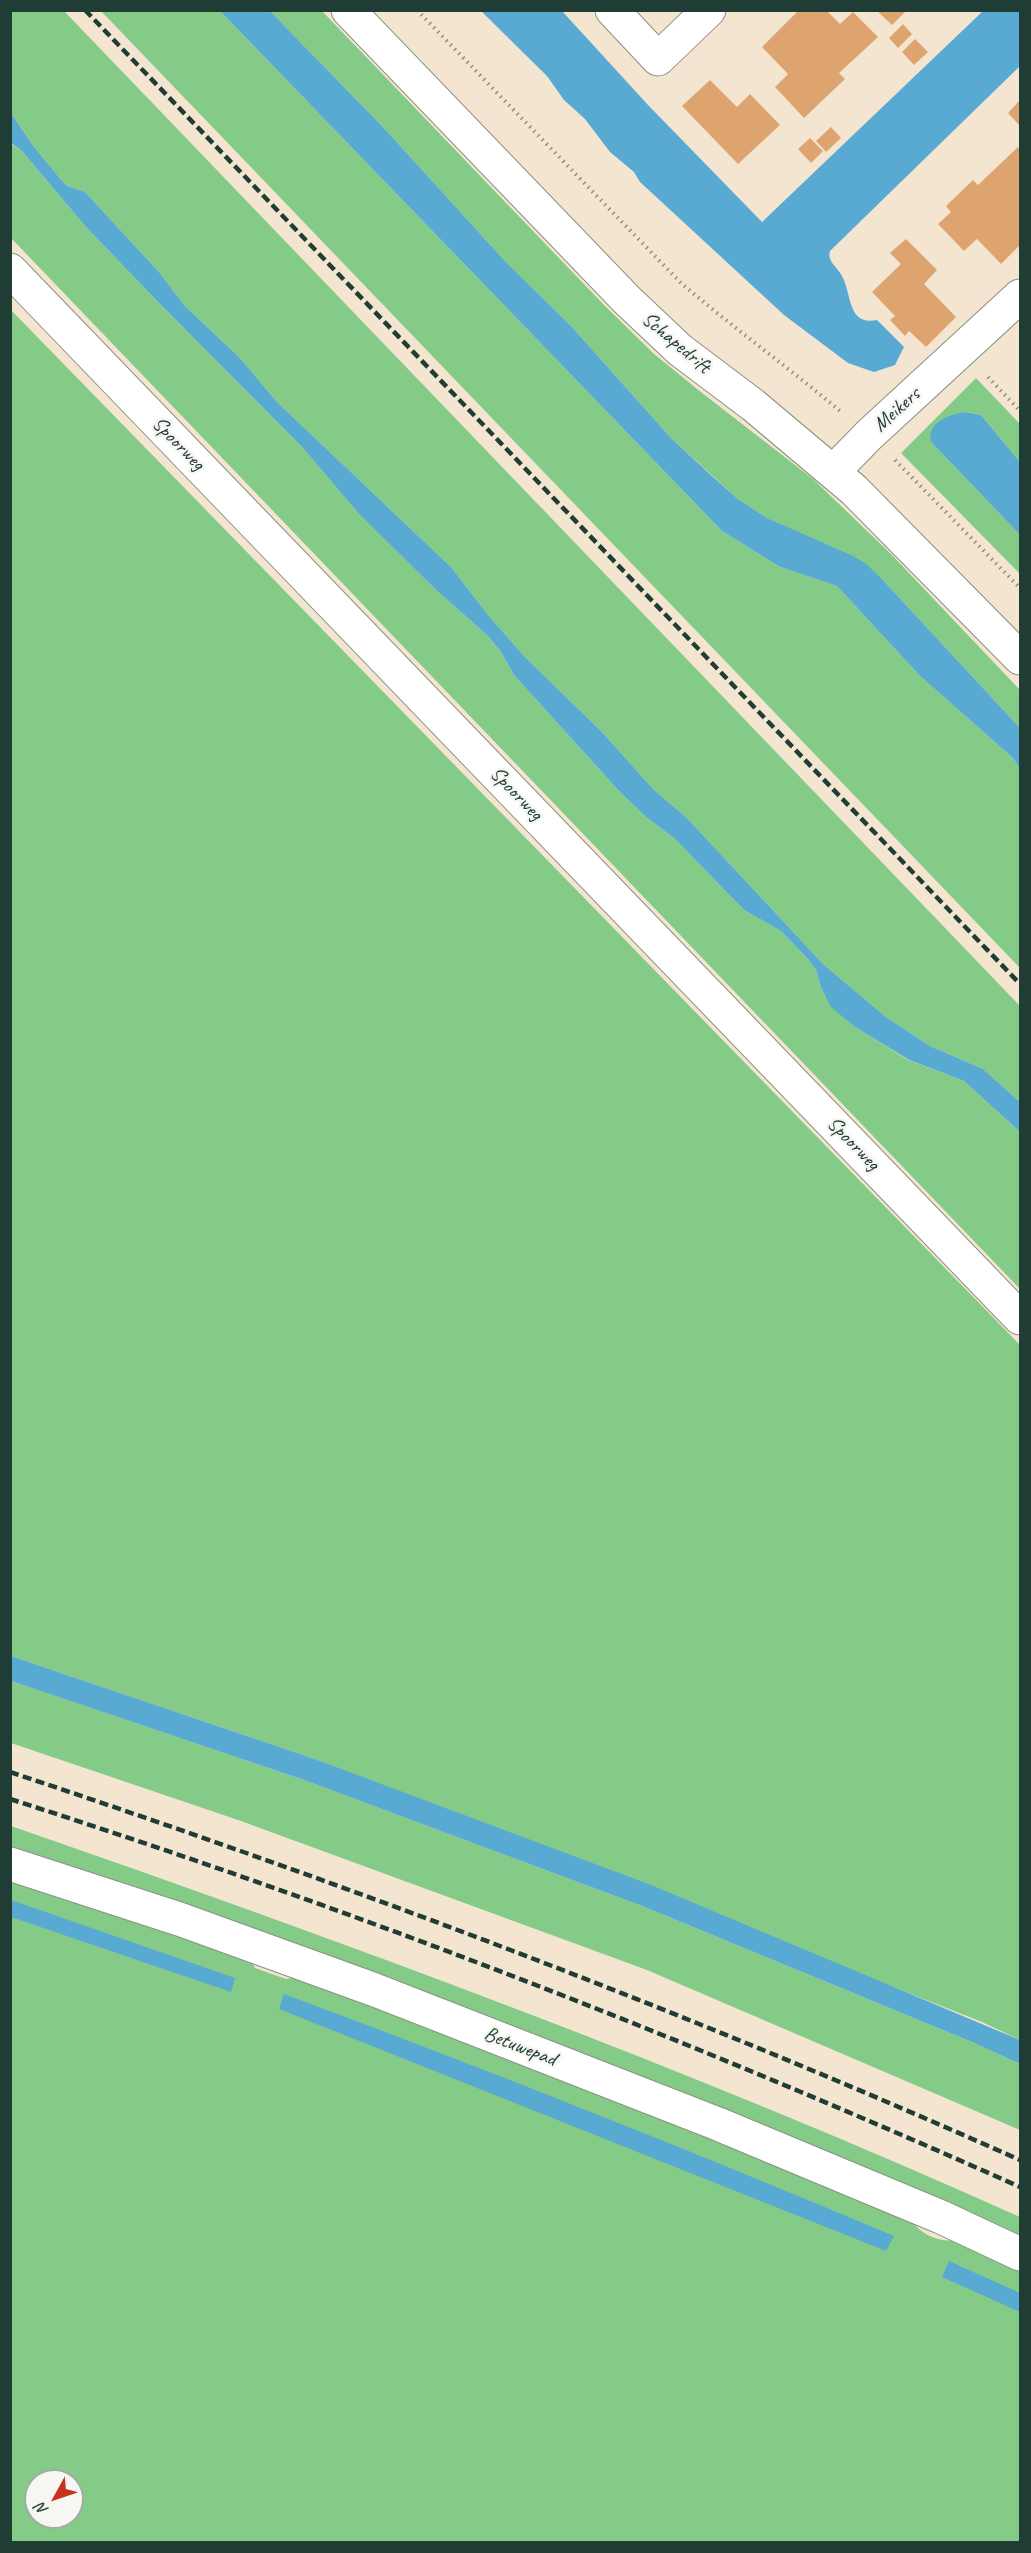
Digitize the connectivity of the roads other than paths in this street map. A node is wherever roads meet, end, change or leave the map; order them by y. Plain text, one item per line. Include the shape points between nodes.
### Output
1 (348, 10) edge
2 (612, 10) edge
3 (709, 10) edge
4 (10, 270) edge
5 (1020, 296) edge
6 (833, 472) junction
7 (1020, 658) edge
8 (1020, 1318) edge
9 (10, 1864) edge
10 (1020, 2254) edge

1 - 6 street, Schapedrift via 627,300 680,350
2 - 3 street via 658,59
4 - 8 street, Spoorweg
5 - 6 street, Meikers
6 - 7 street, Schapedrift
9 - 10 street, Betuwepad via 182,1920 386,1994 729,2129

